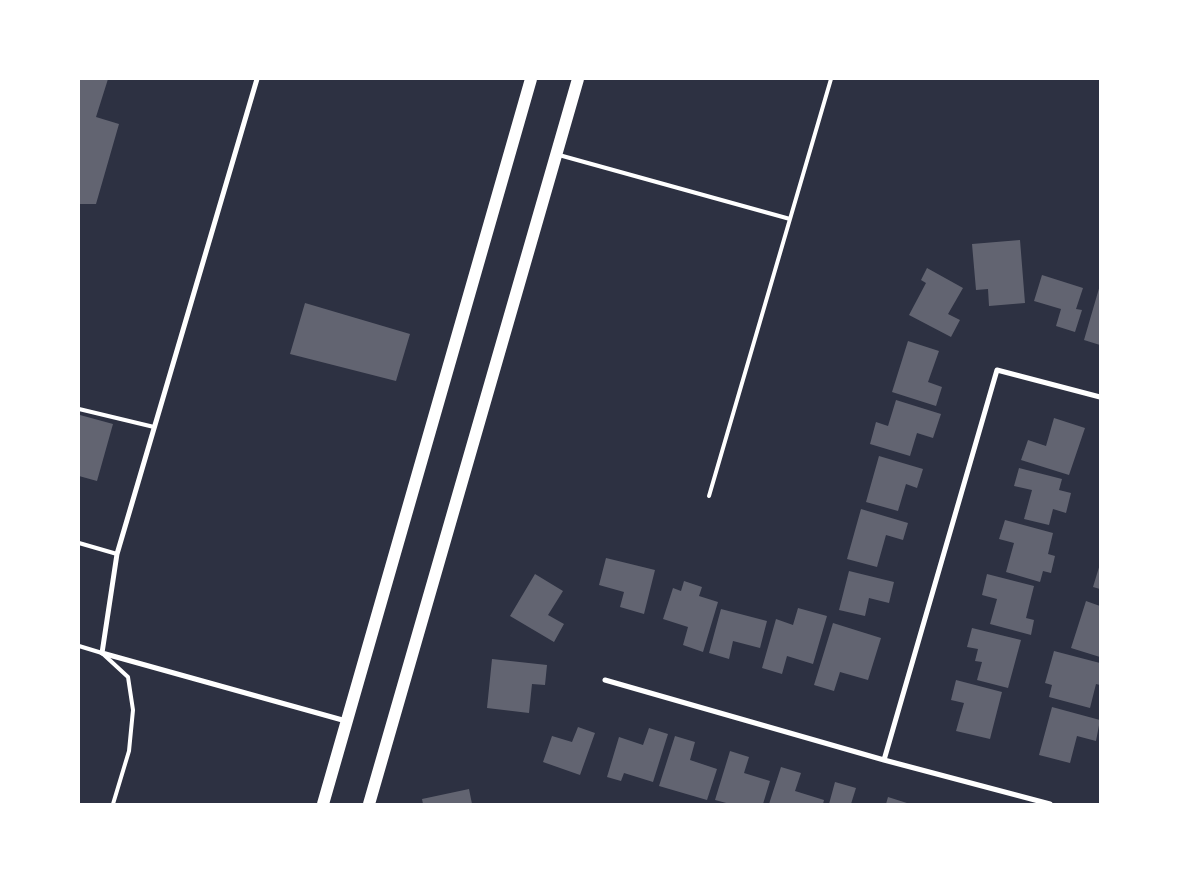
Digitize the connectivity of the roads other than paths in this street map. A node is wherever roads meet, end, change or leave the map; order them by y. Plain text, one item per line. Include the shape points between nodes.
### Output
1 (257, 79) edge
2 (531, 79) edge
3 (578, 79) edge
4 (831, 79) edge
5 (556, 154) junction
6 (790, 219) junction
7 (1100, 398) edge
8 (79, 409) edge
9 (154, 427) junction
10 (709, 496) dead end
11 (79, 543) edge
12 (117, 554) junction
13 (79, 646) edge
14 (102, 653) junction
15 (605, 680) dead end
16 (347, 721) junction
17 (884, 760) junction
18 (113, 804) edge
19 (323, 804) edge
20 (369, 804) edge
21 (1050, 804) edge

1 - 9 street
2 - 16 main road
3 - 5 main road
4 - 6 lane
5 - 6 lane
5 - 20 main road
6 - 10 lane
7 - 17 street via 997,370
8 - 9 lane
9 - 12 street
11 - 12 lane
12 - 14 street
13 - 14 lane
14 - 16 street
14 - 18 lane via 128,677 133,710 129,751
15 - 17 street
16 - 19 main road
17 - 21 street

